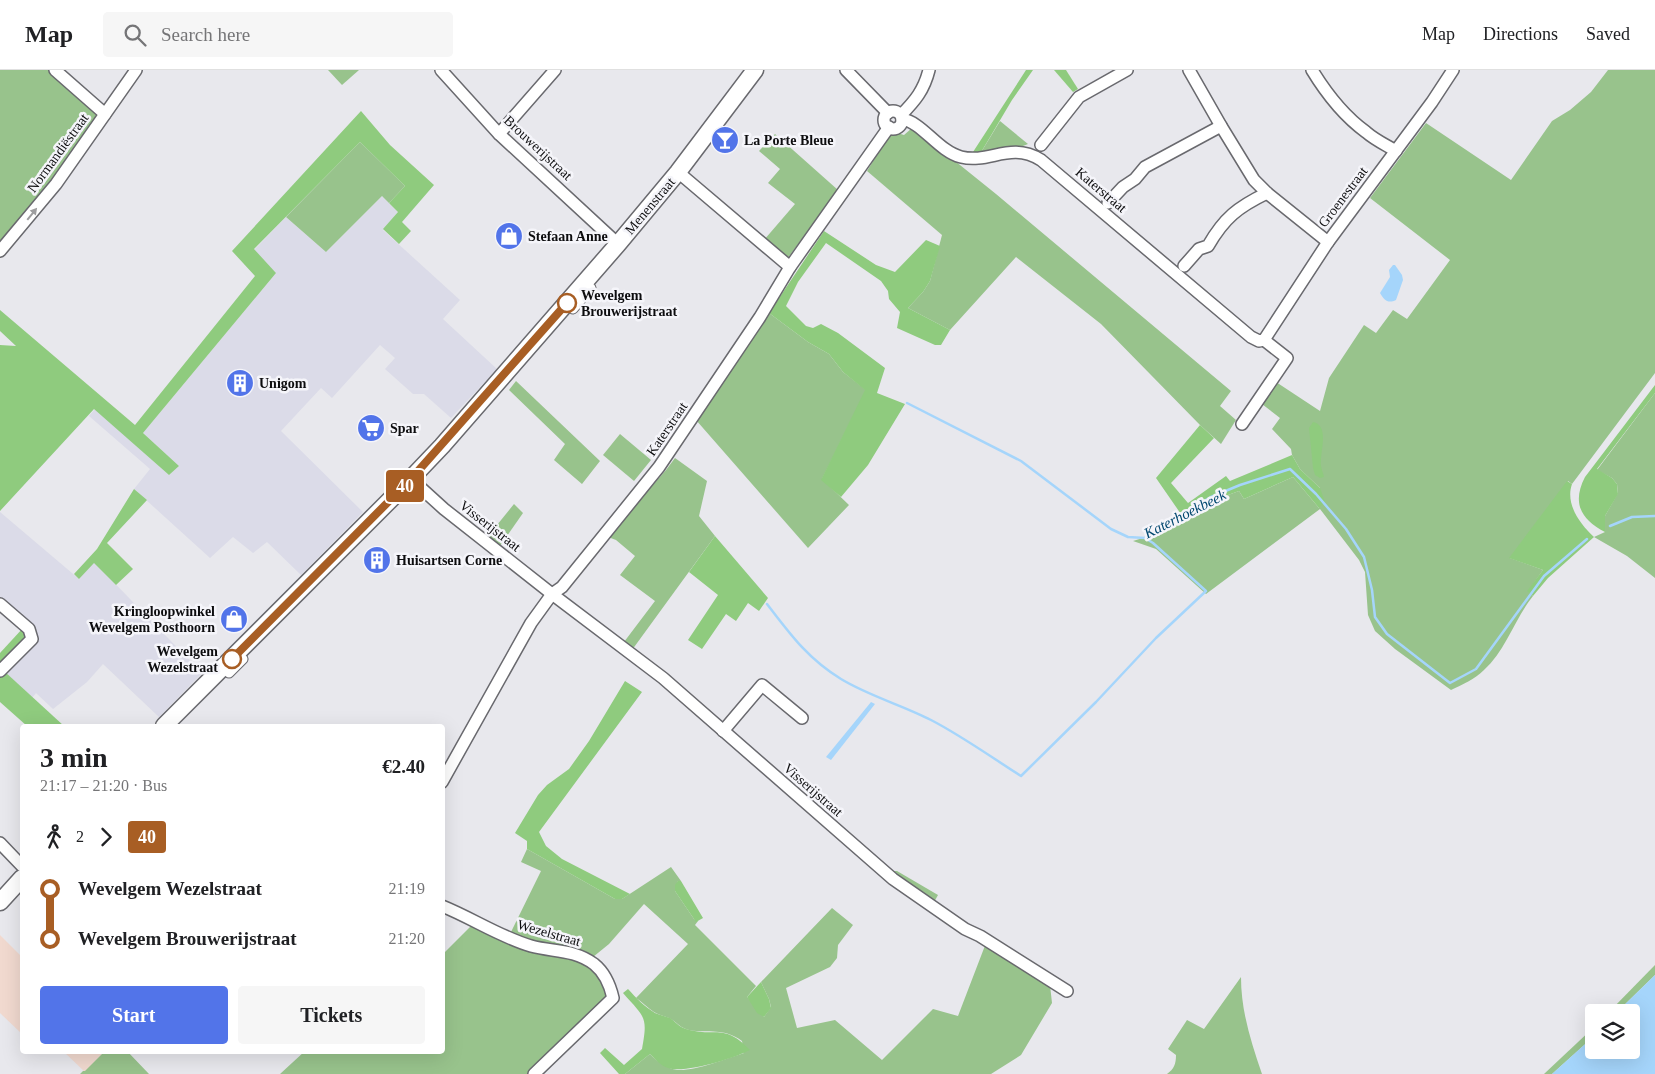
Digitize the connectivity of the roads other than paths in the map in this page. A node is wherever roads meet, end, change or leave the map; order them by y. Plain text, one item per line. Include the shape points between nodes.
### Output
1 (55, 70) edge
2 (136, 70) edge
3 (441, 70) edge
4 (555, 70) edge
5 (755, 70) edge
6 (846, 70) edge
7 (929, 70) edge
8 (1127, 70) edge
9 (1189, 70) edge
10 (1312, 70) edge
11 (1453, 70) edge
12 (888, 113) junction
13 (105, 114) junction
14 (902, 117) junction
15 (1221, 126) junction
16 (889, 127) junction
17 (499, 134) junction
18 (1041, 145) dead end
19 (1396, 152) junction
20 (678, 172) junction
21 (1267, 193) junction
22 (1108, 204) dead end
23 (1328, 242) junction
24 (618, 244) junction
25 (0, 251) edge
26 (1184, 266) dead end
27 (790, 267) junction
28 (1262, 340) junction
29 (1242, 424) dead end
30 (411, 479) junction
31 (552, 594) junction
32 (0, 604) edge
33 (0, 671) edge
34 (802, 718) dead end
35 (162, 724) edge
36 (723, 730) junction
37 (445, 777) edge
38 (0, 843) edge
39 (20, 866) edge
40 (20, 870) edge
41 (20, 871) edge
42 (0, 887) edge
43 (0, 902) edge
44 (445, 907) edge
45 (1067, 991) dead end
46 (534, 1074) edge

1 - 13 street
2 - 13 street, Normandiëstraat
3 - 17 street, Brouwerijstraat
4 - 17 street
5 - 20 main road, Menenstraat
6 - 12 street
7 - 14 street via 916,100
8 - 18 street via 1079,96
9 - 15 street
10 - 19 street via 1341,109 1366,132
11 - 19 street, Groenestraat
12 - 14 street via 896,111
12 - 16 street via 885,120
25 -> 13 street, Normandiëstraat via 56,184
14 - 16 street via 897,128
14 - 28 street, Katerstraat via 958,156 975,158 1016,152 1033,155 1251,337
15 - 21 street via 1254,180
15 - 22 street via 1145,167
16 - 27 street, Katerstraat
17 - 24 street, Brouwerijstraat
19 - 23 street, Groenestraat
20 - 24 main road, Menenstraat
20 - 27 street
21 - 23 street
21 - 26 street via 1236,210 1208,246 1199,249
23 - 28 street, Groenestraat
24 - 30 main road, Menenstraat
27 - 31 street, Katerstraat via 760,317 658,467 562,587
28 - 29 street, Katerstraat via 1287,358
30 - 31 street, Visserijstraat
30 - 35 main road, Menenstraat
31 - 36 street, Visserijstraat via 663,678
31 - 37 street via 531,623
32 - 33 street via 29,629 32,639
34 - 36 street via 762,685
36 - 45 street, Visserijstraat via 893,879 965,929
38 - 39 street
40 - 42 main road
41 - 43 main road
44 - 46 street, Wezelstraat via 512,939 582,958 596,966 605,977 613,998

